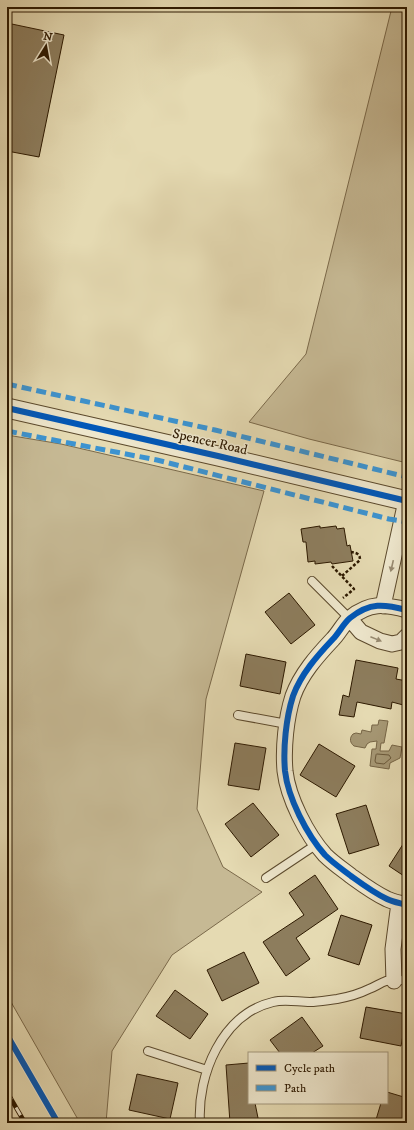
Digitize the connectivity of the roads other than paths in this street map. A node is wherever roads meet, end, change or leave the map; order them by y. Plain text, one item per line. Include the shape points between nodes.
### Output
1 (7, 408) edge
2 (407, 501) edge
3 (312, 581) dead end
4 (383, 606) junction
5 (407, 610) edge
6 (350, 619) junction
7 (407, 636) edge
8 (238, 715) dead end
9 (287, 724) junction
10 (317, 844) junction
11 (266, 878) dead end
12 (403, 904) edge
13 (400, 981) edge
14 (148, 1051) dead end
15 (207, 1070) junction
16 (200, 1123) edge

1 - 2 street, Spencer Road
2 -> 4 street
3 - 6 lane
4 - 5 street
4 - 6 street via 375,605
6 -> 7 street via 361,632 380,641 392,644 401,642
6 - 9 street via 305,673 293,696
8 - 9 lane
9 - 10 street via 285,771 288,786 299,814
10 - 11 lane
10 - 12 street via 358,882 387,899
12 - 13 street via 393,949
13 - 15 lane via 385,982 346,997 327,1001 275,1001 262,1005 249,1011 228,1032 217,1047
14 - 15 lane
15 - 16 lane via 200,1096

